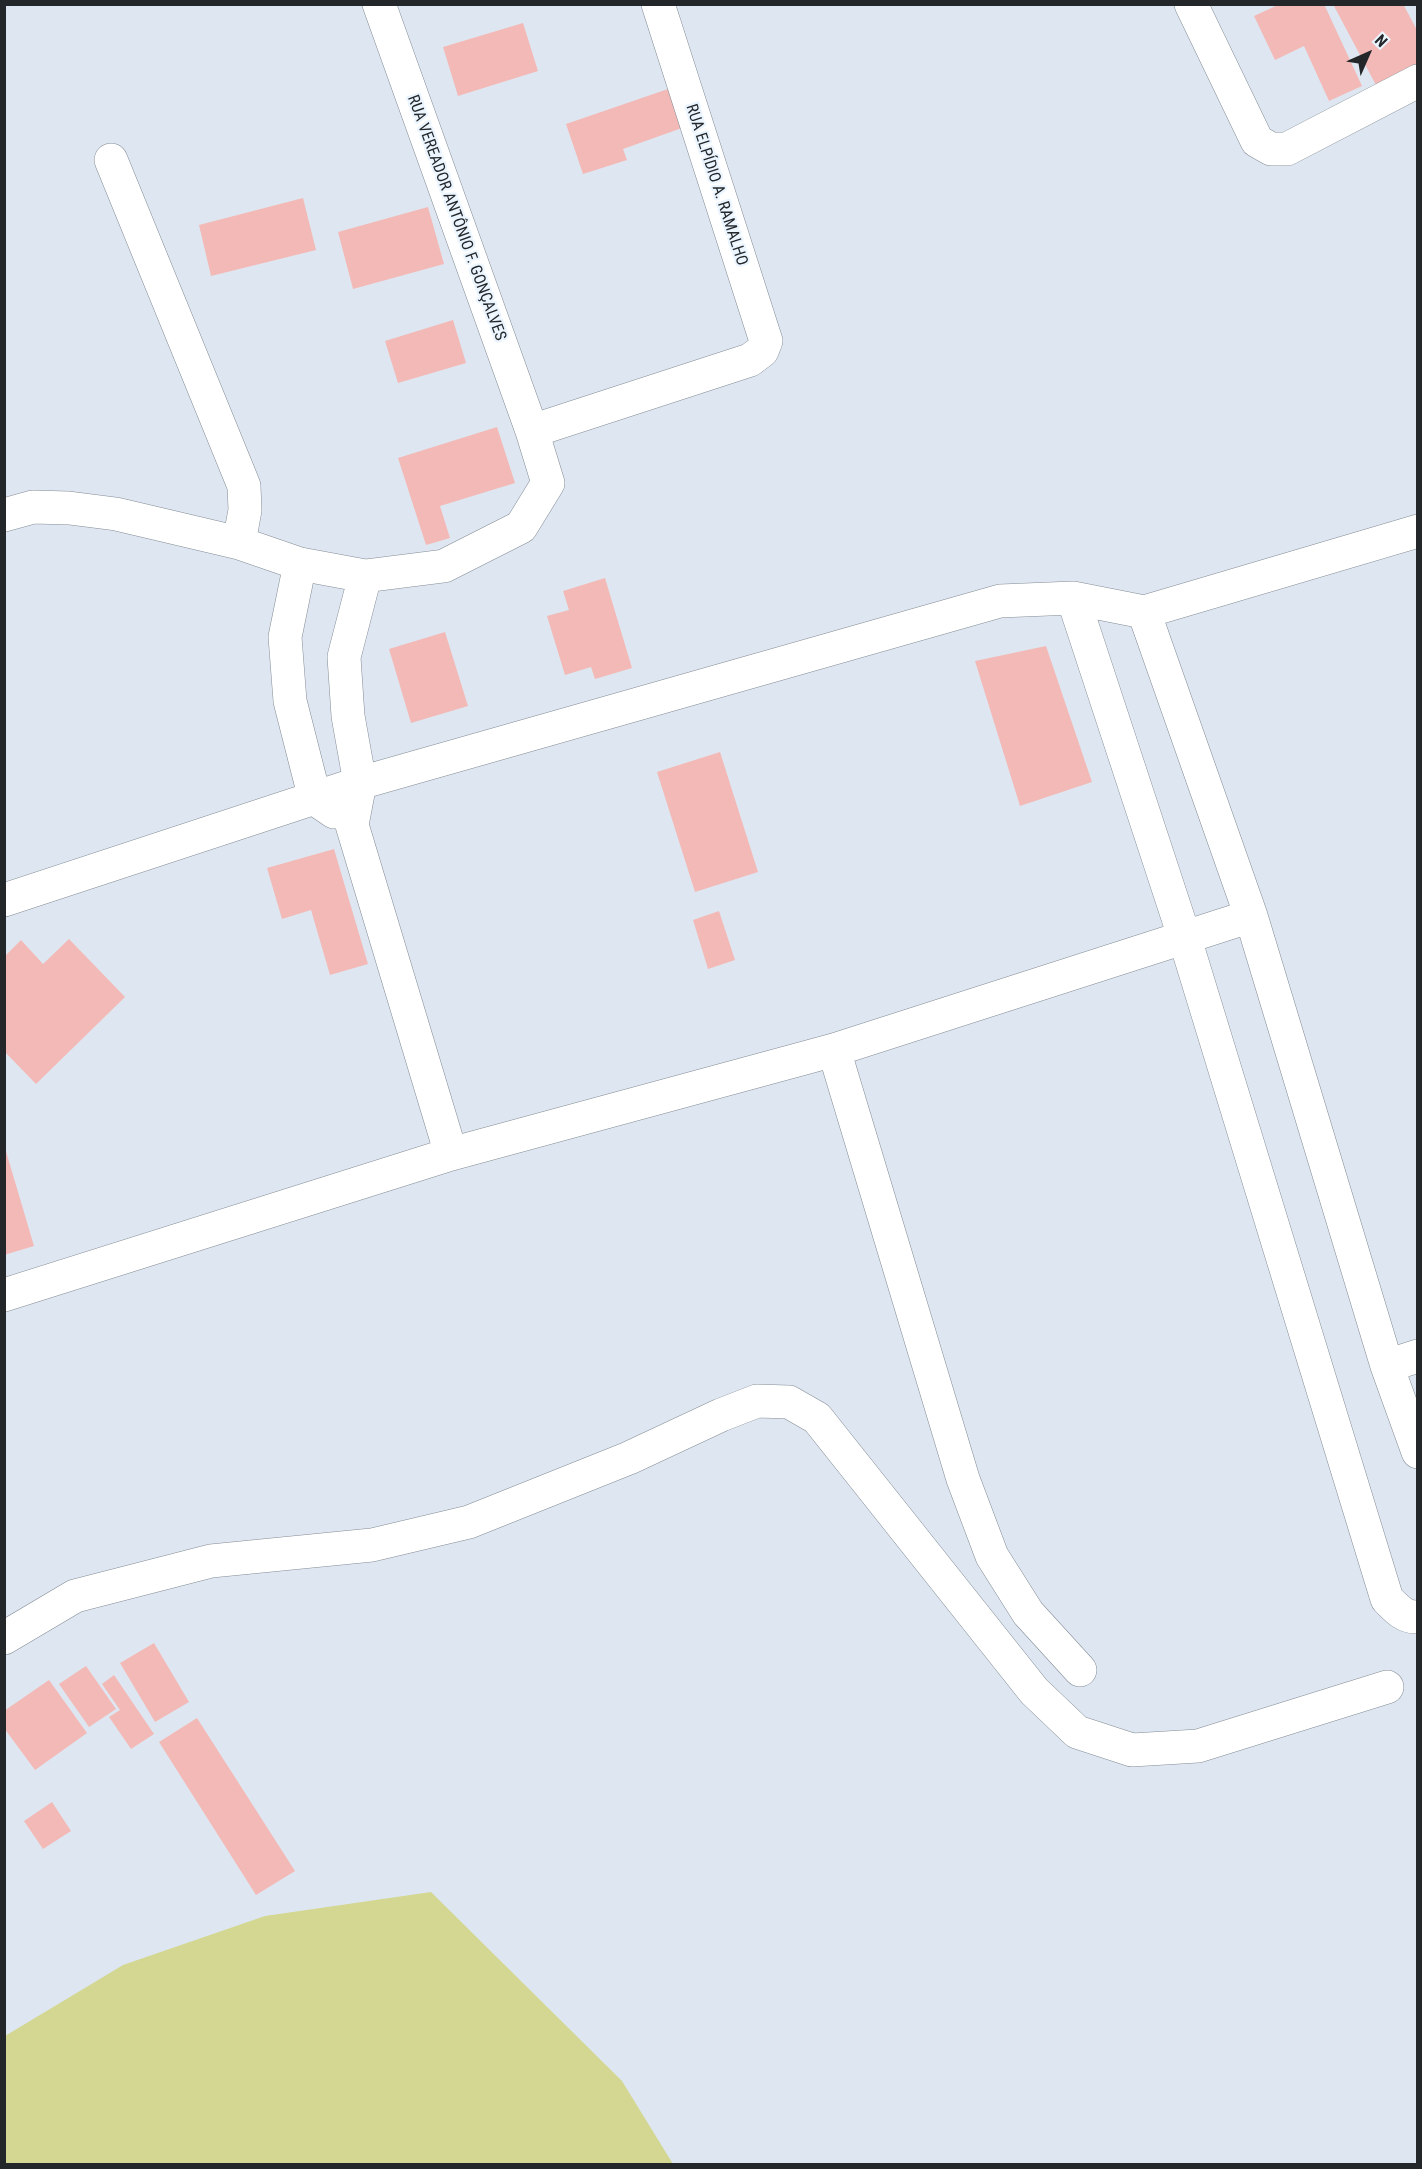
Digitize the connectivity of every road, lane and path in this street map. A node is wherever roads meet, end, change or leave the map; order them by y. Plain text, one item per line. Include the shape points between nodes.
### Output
1 (379, 4) edge
2 (658, 4) edge
3 (1191, 4) edge
4 (1418, 81) edge
5 (111, 160) dead end
6 (532, 431) junction
7 (4, 515) edge
8 (1418, 531) edge
9 (239, 543) junction
10 (300, 564) junction
11 (365, 576) junction
12 (1073, 598) junction
13 (1144, 612) junction
14 (360, 783) junction
15 (315, 799) junction
16 (352, 825) junction
17 (4, 900) edge
18 (1251, 916) junction
19 (1185, 939) junction
20 (834, 1050) junction
21 (451, 1154) junction
22 (4, 1295) edge
23 (1418, 1356) edge
24 (1387, 1366) junction
25 (1418, 1452) edge
26 (1418, 1617) edge
27 (4, 1638) edge
28 (1080, 1670) dead end
29 (1387, 1688) dead end

1 - 6 street, RUA VEREADOR ANTÔNIO F. GONÇALVES
2 - 6 street, RUA ELPÍDIO A. RAMALHO via 766,340 762,351 750,360
3 - 4 street via 1257,141 1271,150 1287,149
5 - 9 street via 244,486 245,510
6 - 11 street, RUA VEREADOR ANTÔNIO F. GONÇALVES via 548,483 521,527 444,566
7 - 9 street, RUA VEREADOR ANTÔNIO F. GONÇALVES via 33,507 69,508 116,514
8 - 13 street
9 - 10 street, RUA VEREADOR ANTÔNIO F. GONÇALVES
10 - 11 street, RUA VEREADOR ANTÔNIO F. GONÇALVES
10 - 15 street via 285,637 290,701
11 - 14 street via 344,657 348,716
12 - 13 street
12 - 14 street via 1000,602
12 - 19 street
13 - 18 street
14 - 15 street
14 - 16 street
15 - 16 street
15 - 17 street
16 - 21 street
18 - 19 street
18 - 24 street
19 - 20 street
19 - 26 street via 1387,1599 1410,1618
20 - 21 street
20 - 28 street via 963,1479 992,1556 1028,1613
21 - 22 street
23 - 24 street
24 - 25 street
27 - 29 street via 75,1596 211,1561 372,1545 469,1522 757,1401 789,1402 817,1418 1034,1691 1077,1732 1132,1750 1197,1746

